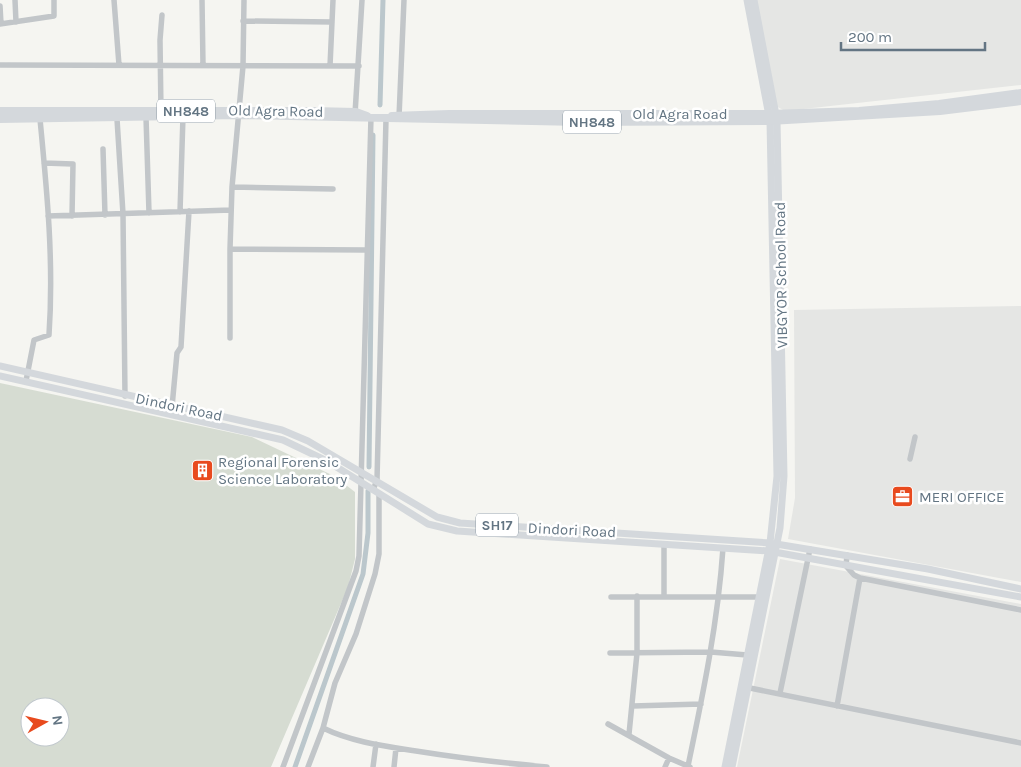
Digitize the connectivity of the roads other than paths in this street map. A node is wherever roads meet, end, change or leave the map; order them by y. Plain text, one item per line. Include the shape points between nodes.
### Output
1 (15, 0) edge
2 (54, 0) edge
3 (114, 0) edge
4 (202, 0) edge
5 (244, 0) edge
6 (333, 0) edge
7 (362, 0) edge
8 (404, 0) edge
9 (747, 0) edge
10 (754, 0) edge
11 (0, 6) edge
12 (162, 15) dead end
13 (243, 21) junction
14 (16, 22) junction
15 (332, 22) junction
16 (1, 24) edge
17 (161, 64) junction
18 (0, 65) edge
19 (120, 65) junction
20 (203, 65) junction
21 (243, 66) junction
22 (330, 66) junction
23 (359, 66) junction
24 (1021, 93) edge
25 (1021, 101) edge
26 (0, 112) edge
27 (239, 113) junction
28 (161, 114) junction
29 (355, 115) junction
30 (183, 116) junction
31 (146, 117) junction
32 (371, 117) junction
33 (399, 117) junction
34 (773, 117) junction
35 (0, 119) edge
36 (40, 119) junction
37 (117, 119) junction
38 (386, 119) junction
39 (102, 149) dead end
40 (44, 163) junction
41 (232, 187) junction
42 (333, 189) dead end
43 (231, 210) junction
44 (180, 212) junction
45 (189, 212) junction
46 (149, 213) junction
47 (123, 214) junction
48 (105, 215) junction
49 (48, 216) junction
50 (72, 216) junction
51 (230, 249) junction
52 (366, 250) junction
53 (230, 338) dead end
54 (0, 366) edge
55 (29, 372) junction
56 (0, 376) edge
57 (26, 381) junction
58 (125, 396) junction
59 (172, 406) junction
60 (915, 437) dead end
61 (910, 459) dead end
62 (362, 472) junction
63 (377, 480) junction
64 (362, 483) junction
65 (376, 492) junction
66 (774, 543) junction
67 (664, 544) junction
68 (723, 548) junction
69 (810, 549) junction
70 (772, 551) junction
71 (847, 555) junction
72 (808, 557) junction
73 (846, 566) junction
74 (860, 578) junction
75 (1021, 590) edge
76 (637, 596) junction
77 (664, 596) junction
78 (611, 597) dead end
79 (719, 597) junction
80 (759, 597) junction
81 (1021, 597) edge
82 (1021, 610) edge
83 (711, 652) junction
84 (610, 653) dead end
85 (637, 654) junction
86 (747, 655) junction
87 (744, 687) junction
88 (780, 693) junction
89 (701, 704) junction
90 (633, 706) junction
91 (837, 706) junction
92 (608, 724) dead end
93 (323, 728) junction
94 (629, 734) junction
95 (1021, 743) edge
96 (376, 744) junction
97 (396, 748) junction
98 (669, 758) junction
99 (468, 759) junction
100 (283, 767) edge
101 (308, 767) edge
102 (373, 767) edge
103 (394, 767) edge
104 (469, 767) edge
105 (547, 767) edge
106 (664, 767) edge
107 (689, 767) edge
108 (725, 767) edge
109 (732, 767) edge

1 - 14 street
2 - 14 street via 54,16
3 - 19 street
4 - 20 street
5 - 13 street
6 - 15 street
7 - 23 street
8 - 33 street
9 - 34 main road, VIBGYOR School Road
10 - 34 main road, VIBGYOR School Road
11 - 16 street
12 - 17 street
13 - 15 street
13 - 21 street
14 - 16 street
15 - 22 street
17 - 19 street
17 - 20 street
17 - 28 street
18 - 19 street
20 - 21 street
21 - 22 street
21 - 27 street
22 - 23 street
23 - 29 street
24 - 34 highway, NH848 via 939,104 796,112
25 - 34 highway, NH848 via 940,111
26 - 28 highway, Old Agra Road / NH848
27 - 28 highway, Old Agra Road / NH848
27 - 29 highway, NH848
27 - 30 highway, NH848
27 - 41 street via 234,137
28 - 30 highway, NH848
28 - 31 highway, NH848
29 - 32 highway, NH848
30 - 44 street
31 - 37 highway, NH848
31 - 46 street
32 - 38 highway, NH848
32 - 52 street
33 - 34 highway, NH848
33 - 38 highway, NH848
34 - 66 main road, VIBGYOR School Road via 784,476
35 - 36 highway, NH848
36 - 37 highway, NH848
36 - 40 street
37 - 47 street
38 - 63 street
39 - 48 street
40 - 49 street
40 - 50 street via 73,164
41 - 42 street
41 - 43 street
43 - 45 street
43 - 51 street
44 - 45 street
44 - 46 street
45 - 59 street via 181,347 177,353
46 - 47 street
47 - 48 street
47 - 58 street
48 - 50 street
49 - 50 street
49 - 55 street via 49,334 34,340
51 - 52 street
51 - 53 street
52 - 62 street
54 - 55 main road, Dindori Road / SH17
55 - 57 street
55 - 58 main road, Dindori Road / SH17
56 - 57 main road
57 - 64 main road via 284,440
58 - 59 main road, Dindori Road / SH17
59 - 62 main road, Dindori Road / SH17 via 282,430
60 - 61 street
62 - 63 main road, Dindori Road / SH17
62 - 64 street
63 - 65 street
63 - 66 main road, Dindori Road / SH17 via 437,517 460,523
64 - 65 main road
64 - 100 street via 356,571
65 - 67 main road via 428,524 458,531
65 - 93 street via 379,545 375,574
66 - 69 main road, Dindori Road / SH17
66 - 70 main road, VIBGYOR School Road
67 - 68 main road
67 - 77 street
68 - 70 main road
68 - 79 street
69 - 71 main road, Dindori Road / SH17
69 - 72 street
70 - 72 main road
70 - 80 main road
70 - 87 main road
71 - 73 street
71 - 75 main road, Dindori Road / SH17
72 - 73 main road
72 - 88 street
73 - 74 street
73 - 81 main road
74 - 82 street
74 - 91 street
76 - 77 street
76 - 78 street
76 - 85 street
77 - 79 street
79 - 80 street
79 - 83 street
80 - 86 main road
83 - 85 street
83 - 86 street
83 - 89 street
84 - 85 street
85 - 90 street
86 - 87 main road
87 - 88 street
87 - 108 main road
87 - 109 main road
88 - 91 street
89 - 90 street
89 - 107 street
90 - 94 street
91 - 95 street
92 - 94 street
93 - 96 street via 346,739
93 - 101 street
94 - 98 street
96 - 97 street
96 - 102 street
97 - 99 street
97 - 103 street
98 - 106 street
98 - 107 street
99 - 104 street
99 - 105 street

